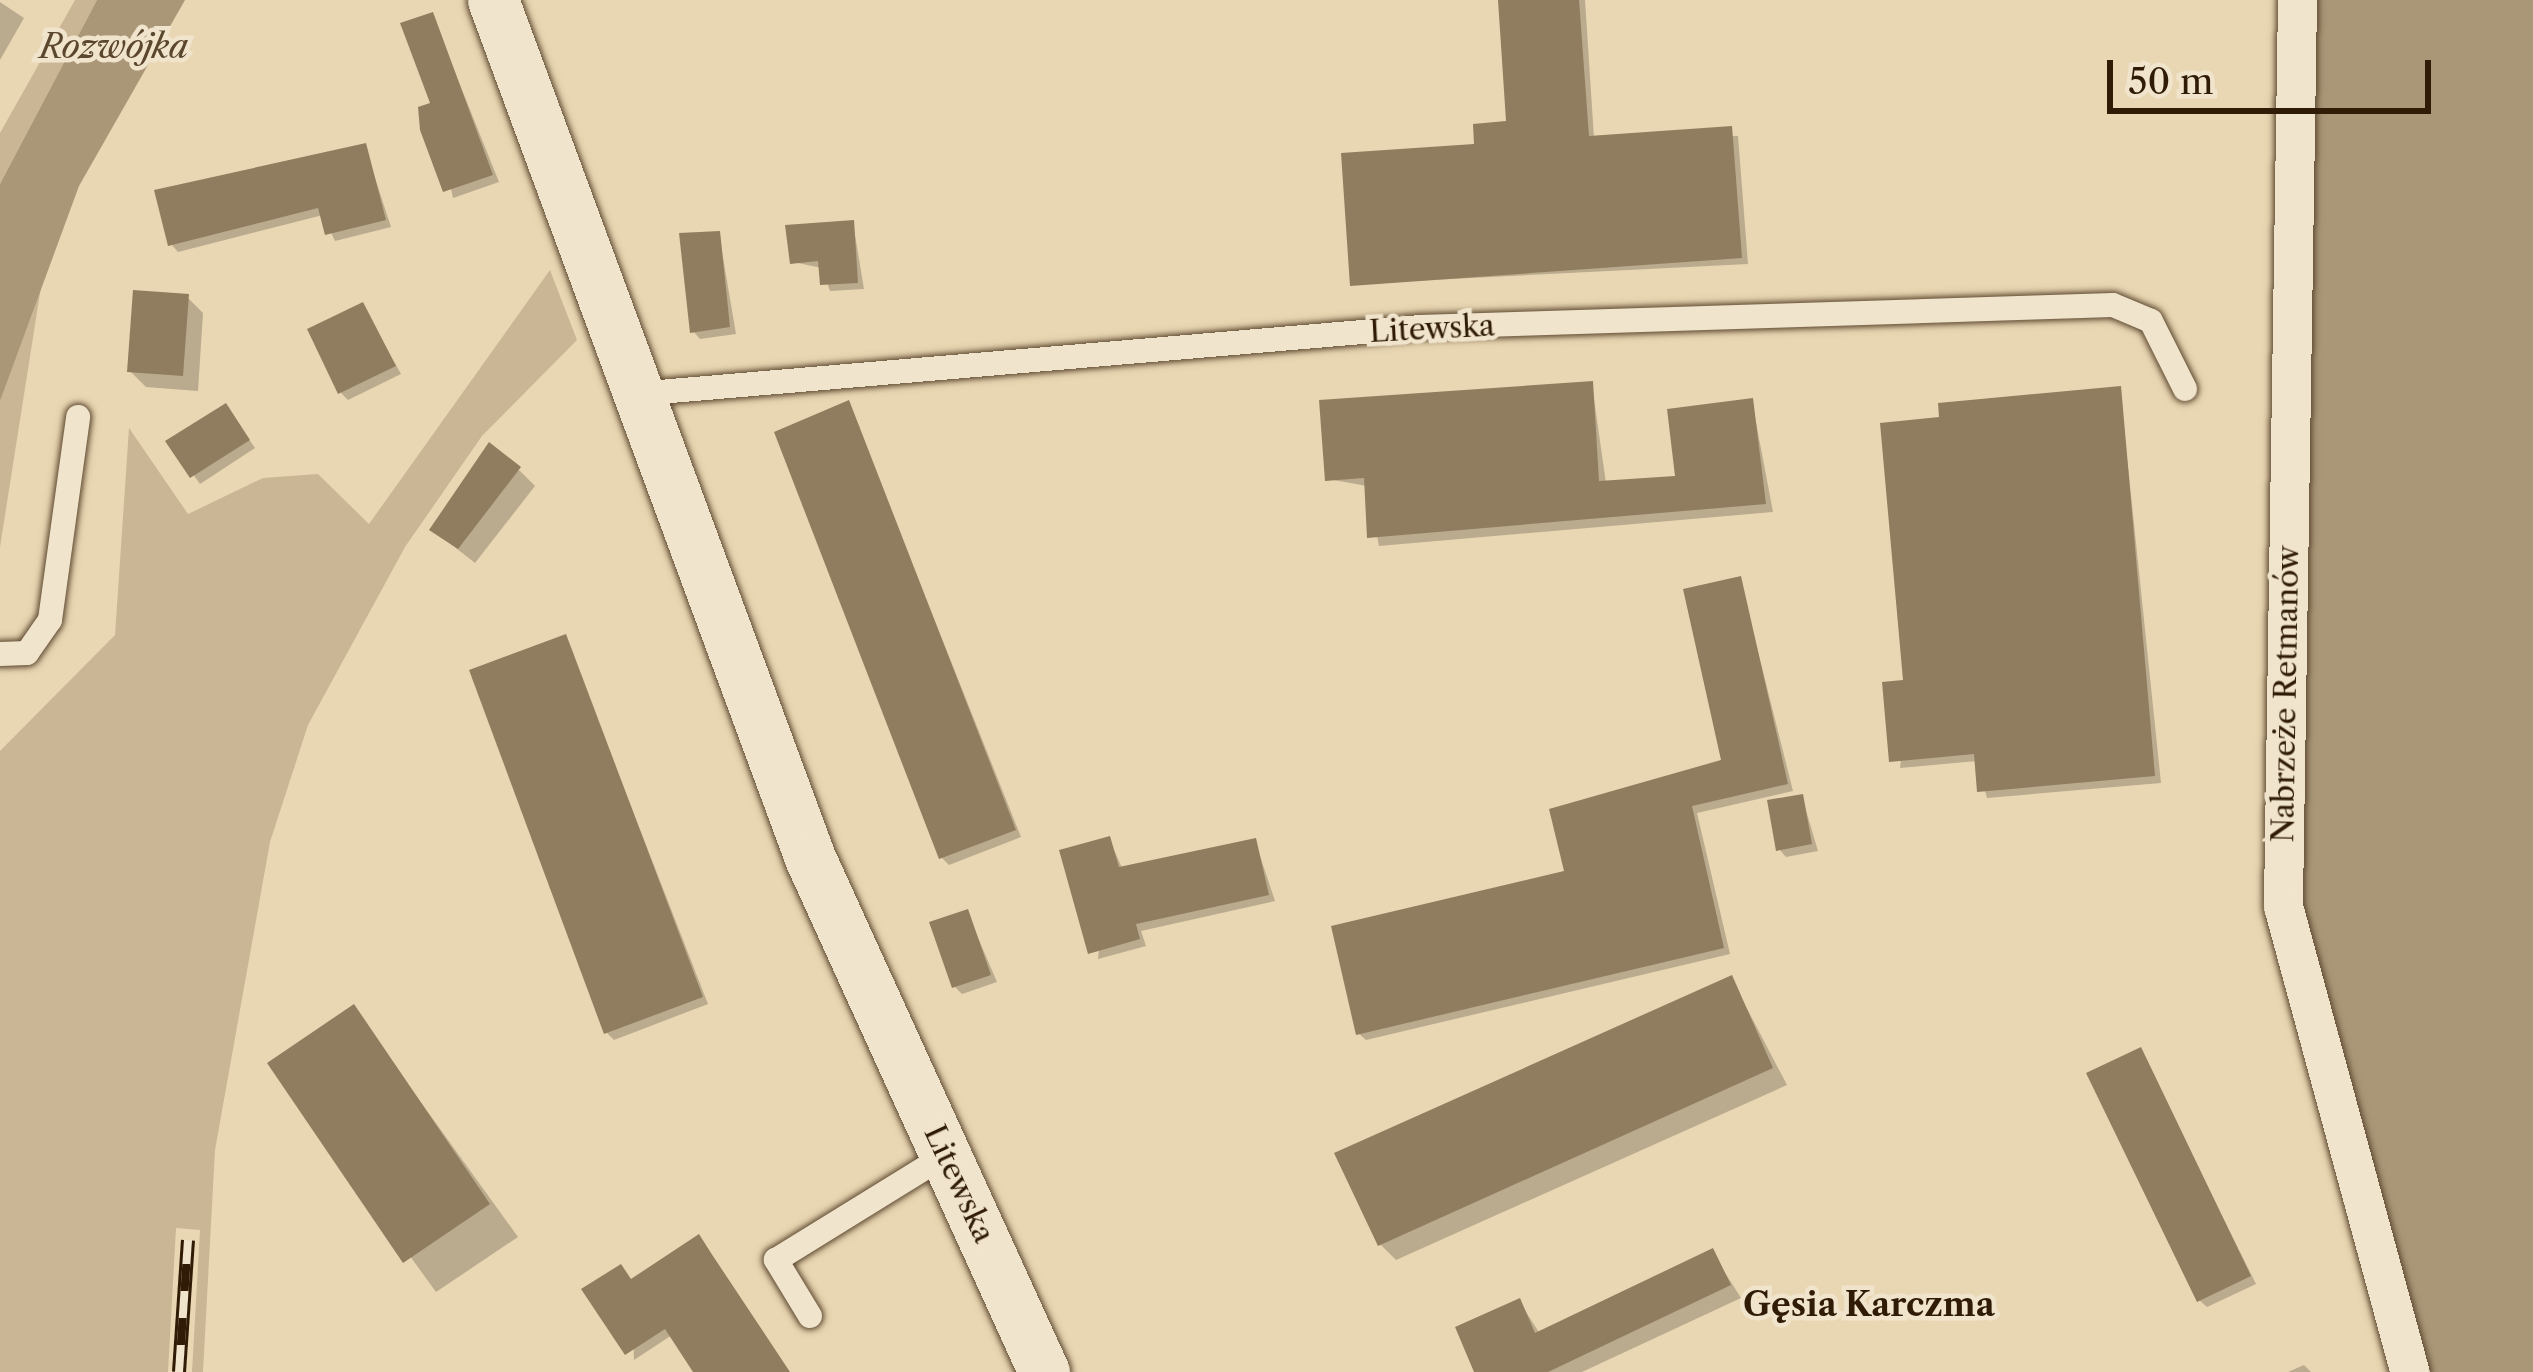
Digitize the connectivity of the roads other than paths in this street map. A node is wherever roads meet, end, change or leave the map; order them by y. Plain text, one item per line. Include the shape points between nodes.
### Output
1 (493, 0) edge
2 (2297, 0) edge
3 (2185, 389) dead end
4 (636, 394) junction
5 (79, 417) dead end
6 (0, 654) edge
7 (946, 1155) junction
8 (810, 1316) dead end
9 (1044, 1372) edge
10 (2410, 1372) edge

1 - 4 street, Litewska
2 - 10 street, Nabrzeże Retmanów via 2283,906
3 - 4 lane, Litewska via 2151,321 2113,305 1420,327
4 - 7 street, Litewska via 810,858
5 - 6 lane via 50,620 27,653
7 - 8 lane via 776,1260
7 - 9 street, Litewska

